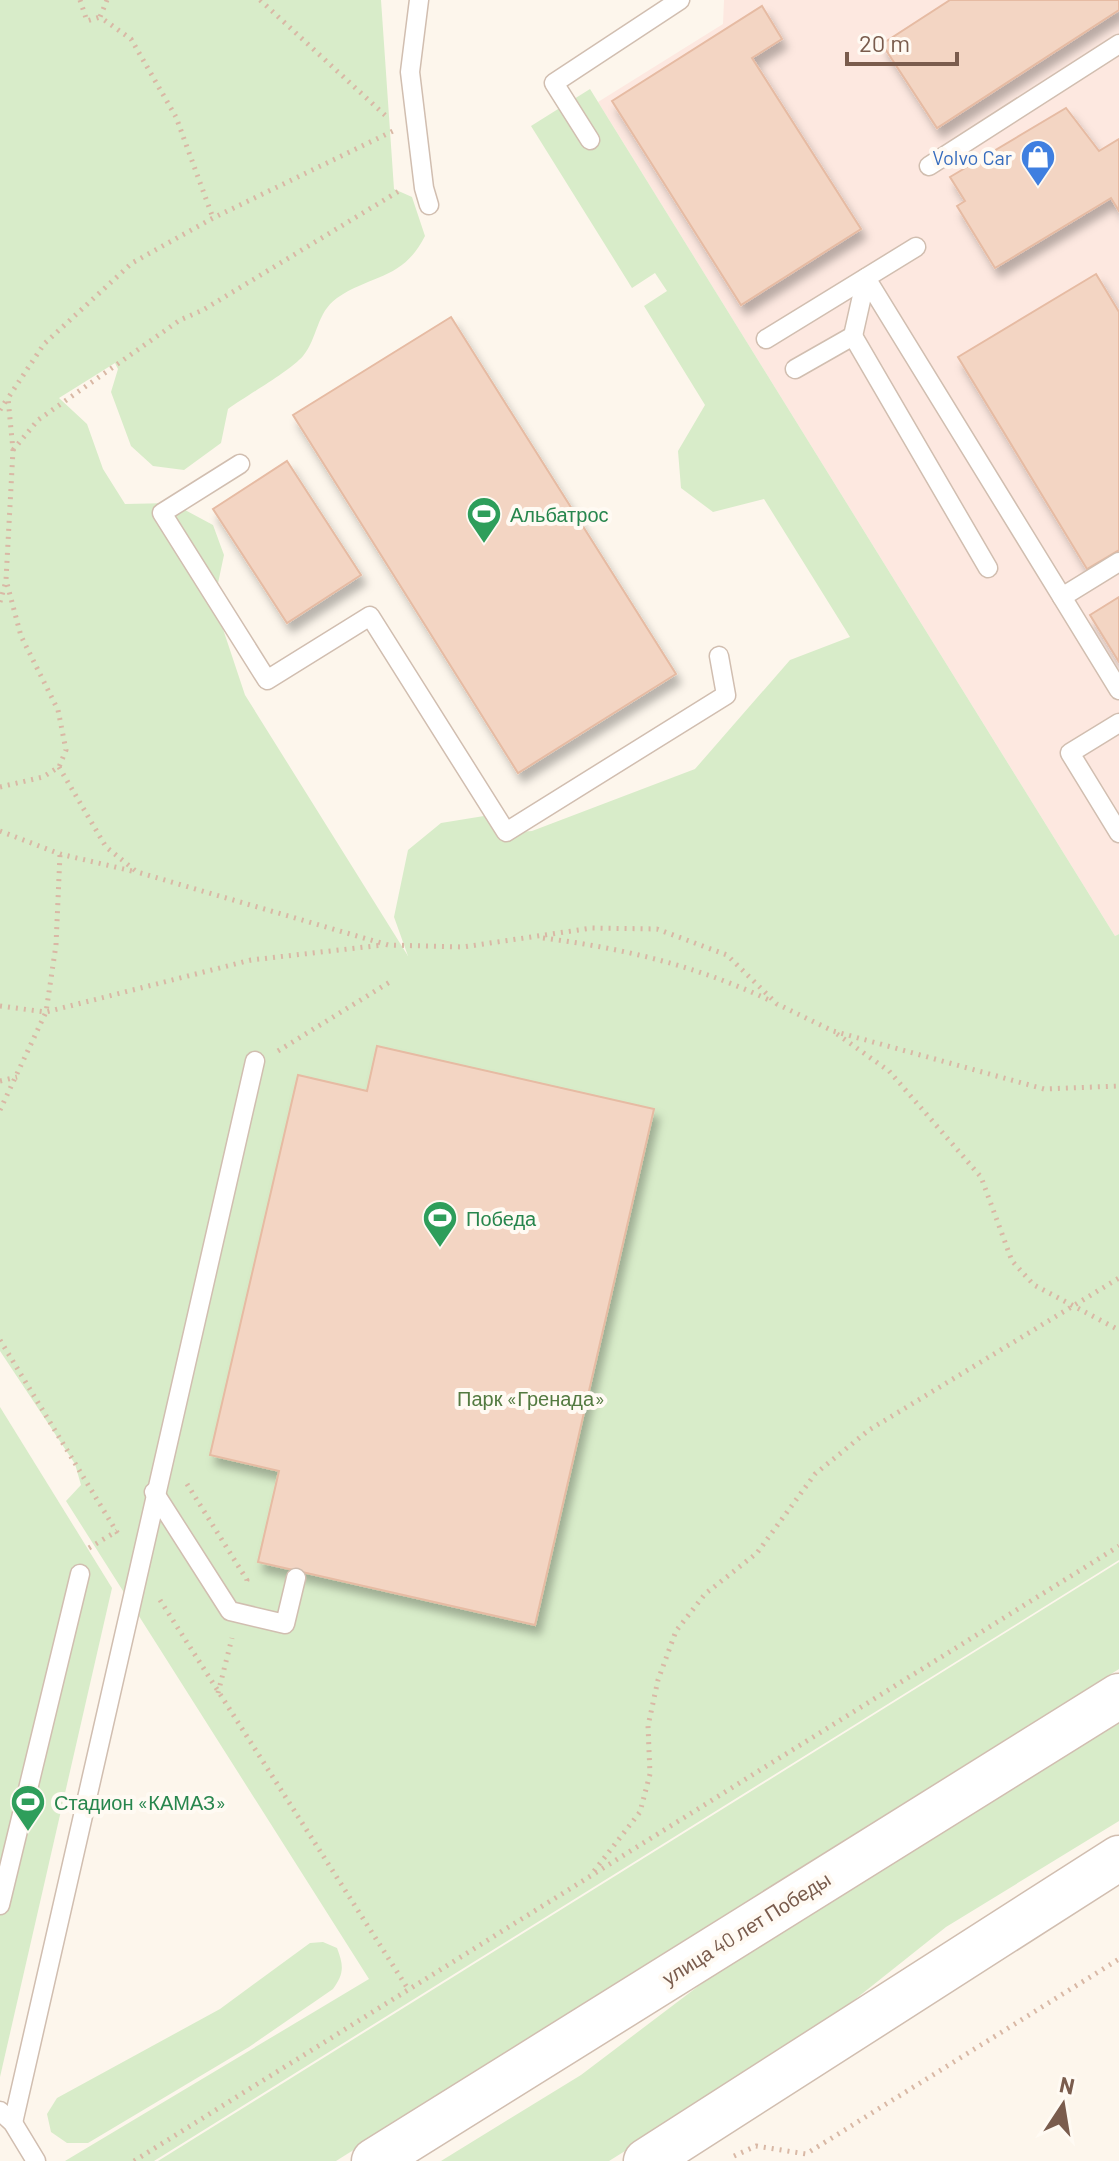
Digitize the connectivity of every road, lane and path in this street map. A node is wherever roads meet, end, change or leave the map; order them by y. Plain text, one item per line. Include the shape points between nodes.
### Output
1 (80, 0) edge
2 (107, 0) edge
3 (260, 0) edge
4 (419, 0) edge
5 (680, 0) edge
6 (100, 17) junction
7 (1119, 44) edge
8 (399, 128) junction
9 (590, 140) dead end
10 (400, 143) dead end
11 (929, 166) dead end
12 (404, 188) dead end
13 (429, 205) dead end
14 (213, 218) junction
15 (916, 247) dead end
16 (866, 278) junction
17 (853, 336) junction
18 (766, 339) dead end
19 (795, 369) dead end
20 (8, 398) junction
21 (0, 410) edge
22 (13, 450) junction
23 (240, 464) dead end
24 (1119, 562) edge
25 (988, 568) dead end
26 (6, 580) junction
27 (1062, 597) junction
28 (0, 602) edge
29 (719, 656) dead end
30 (1119, 690) edge
31 (1119, 723) edge
32 (59, 767) junction
33 (0, 787) edge
34 (0, 831) edge
35 (1119, 833) edge
36 (60, 854) junction
37 (137, 872) junction
38 (538, 938) junction
39 (388, 945) junction
40 (393, 980) dead end
41 (777, 1004) junction
42 (0, 1006) edge
43 (46, 1012) junction
44 (833, 1031) junction
45 (274, 1054) dead end
46 (255, 1061) dead end
47 (18, 1076) junction
48 (0, 1081) edge
49 (1119, 1086) edge
50 (0, 1110) edge
51 (1119, 1278) edge
52 (1075, 1305) junction
53 (1119, 1330) edge
54 (0, 1340) edge
55 (185, 1480) dead end
56 (154, 1492) junction
57 (117, 1531) junction
58 (1119, 1546) edge
59 (88, 1549) dead end
60 (139, 1567) junction
61 (80, 1574) dead end
62 (296, 1578) dead end
63 (238, 1613) junction
64 (218, 1693) junction
65 (1119, 1696) edge
66 (1119, 1858) edge
67 (591, 1875) junction
68 (0, 1905) edge
69 (1119, 1959) edge
70 (408, 1989) junction
71 (6, 2117) edge
72 (36, 2161) edge
73 (134, 2161) edge
74 (374, 2161) edge
75 (646, 2161) edge
76 (722, 2161) edge

1 - 6 path via 87,21
2 - 6 path
3 - 8 path
4 - 13 lane via 410,72
5 - 9 lane via 554,83
6 - 14 path via 131,39 176,117
7 - 11 lane
8 - 10 path
8 - 14 path
12 - 22 path via 180,320 38,420
14 - 20 path via 132,263 44,344
15 - 16 lane
16 - 17 lane
16 - 18 lane
16 - 27 lane
17 - 19 lane
17 - 25 lane
20 - 21 path
20 - 22 path
22 - 26 path
23 - 29 lane via 162,513 267,680 370,616 506,832 726,695
24 - 27 lane
26 - 28 path
26 - 32 path via 21,636 58,710 66,750
27 - 30 lane
31 - 35 lane via 1070,753
32 - 33 path via 43,777
32 - 37 path via 106,847
34 - 36 path
36 - 37 path
36 - 43 path via 56,945
37 - 39 path
38 - 39 path via 463,947
38 - 41 path via 604,946 719,976
38 - 41 path via 592,928 657,929 727,955
39 - 43 path via 251,960
40 - 45 path
41 - 44 path
42 - 43 path
43 - 47 path
44 - 49 path via 1044,1089
44 - 52 path via 889,1071 981,1177 1019,1269 1034,1285
46 - 56 lane
47 - 48 path
47 - 50 path
51 - 52 path
52 - 53 path
52 - 67 path via 869,1430 815,1474 757,1553 705,1594 676,1631 658,1680 648,1726 650,1774 640,1812
54 - 57 path
55 - 63 path via 247,1580
56 - 60 lane
56 - 63 lane via 230,1611
57 - 59 path
57 - 60 path
58 - 67 path
60 - 64 path
60 - 71 lane
61 - 68 lane
62 - 63 lane via 285,1624
63 - 64 path
64 - 70 path
65 - 74 street, улица 40 лет Победы
66 - 75 street
67 - 70 path
69 - 76 path via 806,2154 756,2146
70 - 73 path
71 - 72 lane

